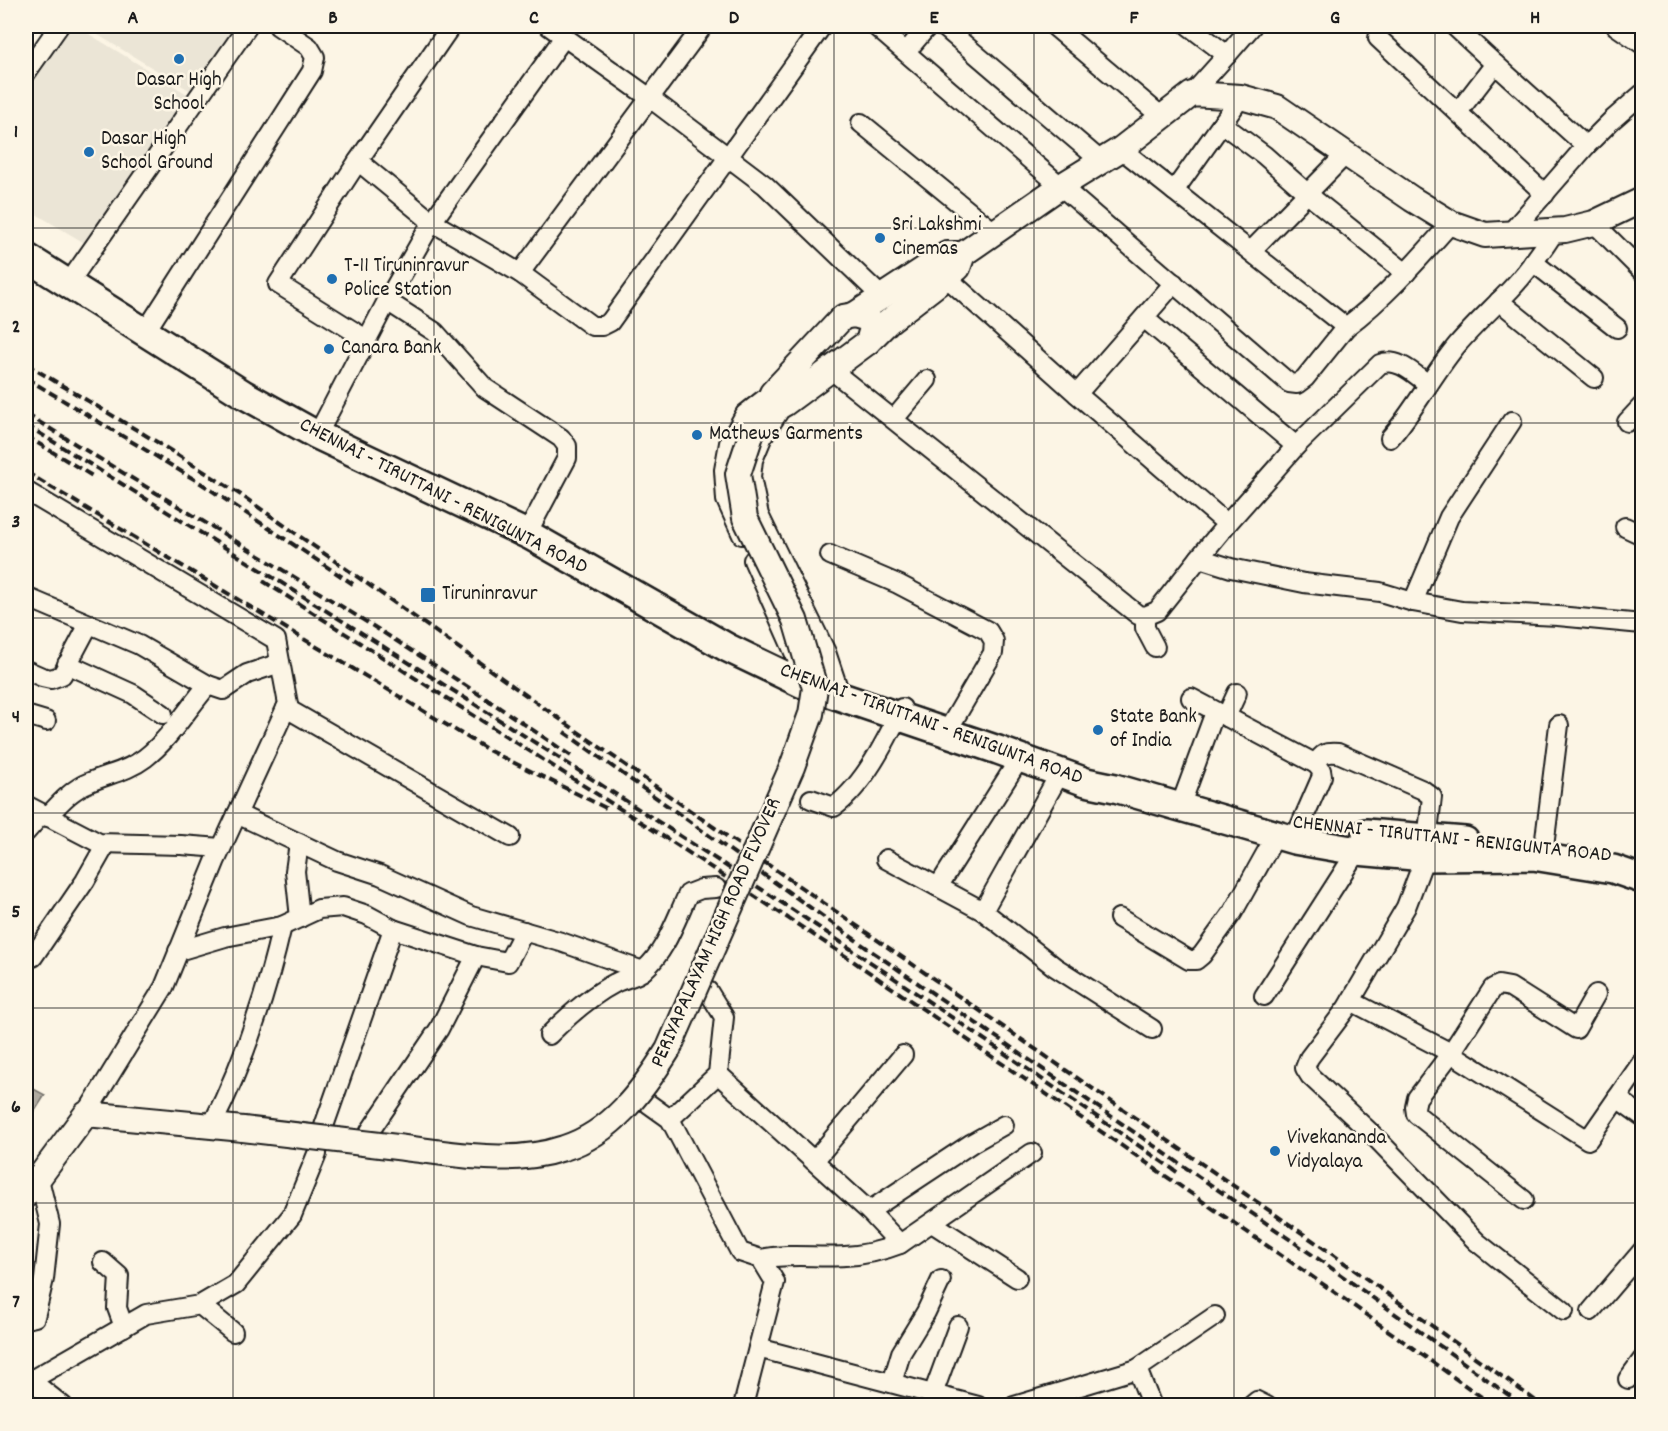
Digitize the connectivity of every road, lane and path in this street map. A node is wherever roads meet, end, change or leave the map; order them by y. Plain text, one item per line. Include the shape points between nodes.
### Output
1 (59, 26) edge
2 (248, 26) edge
3 (278, 26) edge
4 (451, 26) edge
5 (549, 26) edge
6 (822, 26) edge
7 (875, 26) edge
8 (931, 26) edge
9 (939, 26) edge
10 (1054, 26) edge
11 (1189, 26) edge
12 (1252, 26) edge
13 (1454, 26) edge
14 (1616, 26) edge
15 (699, 27) edge
16 (564, 37) junction
17 (1378, 38) dead end
18 (1642, 44) edge
19 (906, 52) junction
20 (1227, 55) junction
21 (1495, 64) junction
22 (26, 73) edge
23 (1192, 94) junction
24 (1642, 94) edge
25 (1241, 97) junction
26 (650, 98) junction
27 (1458, 112) junction
28 (1162, 117) junction
29 (861, 123) dead end
30 (1222, 124) junction
31 (1586, 146) junction
32 (1346, 154) junction
33 (1111, 155) junction
34 (728, 157) junction
35 (358, 160) junction
36 (1061, 186) junction
37 (1174, 191) junction
38 (1307, 194) junction
39 (1545, 194) junction
40 (1642, 200) edge
41 (432, 222) junction
42 (1451, 223) junction
43 (1594, 223) junction
44 (994, 231) junction
45 (1555, 231) junction
46 (1511, 232) junction
47 (26, 247) edge
48 (1251, 251) junction
49 (963, 254) junction
50 (26, 257) edge
51 (1533, 262) junction
52 (1642, 271) edge
53 (520, 273) junction
54 (1406, 273) junction
55 (946, 277) junction
56 (70, 281) junction
57 (1174, 283) junction
58 (882, 297) junction
59 (387, 301) junction
60 (1499, 301) junction
61 (854, 315) junction
62 (1144, 318) junction
63 (149, 326) junction
64 (1346, 327) junction
65 (1617, 328) dead end
66 (366, 339) junction
67 (868, 342) junction
68 (830, 369) junction
69 (1594, 378) dead end
70 (927, 380) dead end
71 (1428, 384) junction
72 (1077, 394) junction
73 (778, 399) junction
74 (1642, 406) edge
75 (894, 419) junction
76 (1512, 421) dead end
77 (1627, 422) dead end
78 (323, 424) junction
79 (1390, 438) dead end
80 (1296, 446) junction
81 (26, 491) edge
82 (1227, 524) junction
83 (531, 526) junction
84 (1625, 527) dead end
85 (1642, 535) edge
86 (830, 555) dead end
87 (1199, 558) junction
88 (26, 597) edge
89 (1413, 602) junction
90 (1145, 616) junction
91 (89, 624) junction
92 (1642, 624) edge
93 (1155, 647) dead end
94 (280, 663) junction
95 (67, 664) junction
96 (26, 670) edge
97 (801, 671) junction
98 (208, 685) junction
99 (837, 685) junction
100 (1237, 693) dead end
101 (1191, 698) dead end
102 (286, 708) junction
103 (900, 711) junction
104 (163, 714) dead end
105 (26, 715) edge
106 (1221, 715) junction
107 (46, 721) dead end
108 (952, 723) junction
109 (1559, 725) dead end
110 (1020, 758) junction
111 (1316, 764) junction
112 (1059, 773) junction
113 (1184, 796) junction
114 (811, 799) dead end
115 (38, 812) edge
116 (237, 814) junction
117 (26, 832) edge
118 (1290, 834) junction
119 (510, 837) dead end
120 (299, 843) junction
121 (106, 844) junction
122 (1544, 847) junction
123 (221, 848) junction
124 (1427, 848) junction
125 (1357, 851) junction
126 (886, 860) dead end
127 (1642, 865) edge
128 (1642, 879) edge
129 (938, 887) junction
130 (716, 888) dead end
131 (983, 911) junction
132 (300, 918) junction
133 (1119, 918) dead end
134 (282, 926) junction
135 (393, 929) junction
136 (524, 931) junction
137 (178, 951) junction
138 (476, 956) junction
139 (33, 957) dead end
140 (643, 971) junction
141 (708, 991) dead end
142 (1596, 994) dead end
143 (1264, 996) dead end
144 (1351, 1000) junction
145 (1152, 1029) dead end
146 (549, 1035) dead end
147 (1451, 1053) junction
148 (903, 1055) dead end
149 (1642, 1062) edge
150 (718, 1074) junction
151 (1617, 1098) junction
152 (649, 1104) dead end
153 (86, 1114) junction
154 (1642, 1116) edge
155 (670, 1119) junction
156 (1004, 1125) dead end
157 (324, 1126) dead end
158 (211, 1127) junction
159 (370, 1131) dead end
160 (1032, 1153) dead end
161 (317, 1154) dead end
162 (814, 1161) junction
163 (32, 1187) edge
164 (1524, 1200) dead end
165 (869, 1211) junction
166 (932, 1223) junction
167 (900, 1244) junction
168 (1642, 1251) edge
169 (761, 1259) junction
170 (102, 1262) dead end
171 (1017, 1278) dead end
172 (941, 1280) dead end
173 (200, 1305) junction
174 (1564, 1311) dead end
175 (1591, 1311) dead end
176 (1215, 1316) dead end
177 (26, 1319) edge
178 (958, 1326) dead end
179 (124, 1327) junction
180 (233, 1332) dead end
181 (758, 1348) junction
182 (1642, 1360) edge
183 (1137, 1369) junction
184 (1628, 1379) dead end
185 (28, 1382) edge
186 (892, 1383) junction
187 (936, 1398) edge
188 (63, 1406) edge
189 (743, 1406) edge
190 (978, 1406) edge
191 (1014, 1406) edge
192 (1152, 1406) edge
193 (1251, 1406) edge
194 (1267, 1406) edge

1 - 22 street
2 - 56 street
3 - 63 street via 309,47 315,57 312,71
4 - 35 street
5 - 16 street
6 - 34 street
7 - 19 street
8 - 19 street
9 - 33 street
10 - 28 street
11 - 20 street
12 - 20 street
13 - 21 street
14 - 18 street
15 - 26 street
16 - 26 street
16 - 41 street
17 - 27 street
19 - 36 street
20 - 23 street
21 - 27 street
21 - 31 street
23 - 25 main road
23 - 28 main road
24 - 31 street
25 - 30 street
25 - 32 main road via 1276,107
26 - 34 street
26 - 53 street
27 - 39 street
28 - 33 main road
29 - 44 street
30 - 37 street
30 - 38 street
31 - 39 street
32 - 38 street
32 - 42 main road
33 - 36 main road
33 - 37 street
34 - 53 street via 610,322 592,326
34 - 58 street via 798,214
35 - 41 street
35 - 66 street via 278,284
36 - 44 main road
36 - 57 street
37 - 48 street
38 - 48 street
38 - 54 street
39 - 46 street
40 - 43 main road
41 - 53 street
41 - 59 street
42 - 46 main road via 1485,235
42 - 54 street
43 - 45 main road
43 - 52 street
44 - 49 main road
45 - 46 main road
45 - 51 street
47 - 56 highway, CHENNAI - TIRUTTANI - RENIGUNTA ROAD
48 - 64 street
49 - 55 main road via 958,268
49 - 58 main road via 947,254
50 - 56 highway, CHENNAI - TIRUTTANI - RENIGUNTA ROAD
51 - 60 street
51 - 65 street
54 - 64 street
55 - 67 main road
55 - 72 street
56 - 63 highway, CHENNAI - TIRUTTANI - RENIGUNTA ROAD
56 - 103 highway, CHENNAI - TIRUTTANI - RENIGUNTA ROAD via 243,394 315,434 531,536 728,648 803,684
57 - 62 street
57 - 64 street via 1289,383 1297,384 1305,378
58 - 61 main road
59 - 66 street
59 - 83 street via 435,332 485,388 561,438 567,446 567,458
60 - 69 street
60 - 71 street via 1456,346
61 - 67 main road via 868,319 872,328
61 - 73 main road via 843,317
62 - 72 street
62 - 80 street
63 - 78 highway, CHENNAI - TIRUTTANI - RENIGUNTA ROAD via 225,374
66 - 78 street
67 - 68 main road
68 - 73 main road
68 - 75 street
70 - 75 street
71 - 79 street
71 - 80 street via 1398,364 1380,364
72 - 82 street
73 - 97 street via 745,414 729,443 724,470 726,500
73 - 99 street via 753,460 751,477 759,515 826,652
73 - 158 main road, PERIYAPALAYAM HIGH ROAD FLYOVER, bridge via 758,423 738,474 745,518 795,620 815,687 811,714 792,767 668,1050 648,1082 622,1112 594,1134 565,1148 536,1154 489,1158
74 - 77 street
75 - 90 street via 1138,615
76 - 89 street via 1449,517
78 - 83 highway, CHENNAI - TIRUTTANI - RENIGUNTA ROAD
80 - 82 street
81 - 94 street via 276,640
82 - 87 street
83 - 97 highway, CHENNAI - TIRUTTANI - RENIGUNTA ROAD
84 - 85 street
86 - 108 street via 898,584 988,631 994,641 993,653
87 - 89 street via 1231,568 1304,583 1380,592
87 - 90 street via 1157,611
88 - 91 street
89 - 92 street via 1462,611
90 - 93 street via 1145,628
91 - 95 street
91 - 98 street via 139,645
94 - 98 street via 247,674 223,690
94 - 102 street
95 - 96 street via 62,675 51,679
95 - 104 street via 133,694
97 - 99 highway, CHENNAI - TIRUTTANI - RENIGUNTA ROAD
98 - 115 street via 144,759 88,782
99 - 103 highway, CHENNAI - TIRUTTANI - RENIGUNTA ROAD
100 - 106 street
101 - 106 street
102 - 116 street
102 - 119 street
103 - 108 highway, CHENNAI - TIRUTTANI - RENIGUNTA ROAD
103 - 110 highway, CHENNAI - TIRUTTANI - RENIGUNTA ROAD
103 - 114 street via 858,785 846,798 834,807
105 - 107 street
106 - 111 street
106 - 113 street
108 - 113 highway, CHENNAI - TIRUTTANI - RENIGUNTA ROAD via 1123,780
109 - 122 street
110 - 112 highway, CHENNAI - TIRUTTANI - RENIGUNTA ROAD
110 - 129 street
111 - 118 street via 1322,776
111 - 124 street via 1327,752 1338,753 1423,790 1431,797
112 - 118 highway, CHENNAI - TIRUTTANI - RENIGUNTA ROAD
112 - 131 street
113 - 118 highway, CHENNAI - TIRUTTANI - RENIGUNTA ROAD
115 - 117 street
115 - 121 street
116 - 120 street
116 - 123 street
118 - 124 highway, CHENNAI - TIRUTTANI - RENIGUNTA ROAD
118 - 125 highway, CHENNAI - TIRUTTANI - RENIGUNTA ROAD
118 - 133 street via 1196,960 1189,960
120 - 132 street via 295,871
120 - 136 street via 471,916
121 - 123 street
121 - 139 street
122 - 124 highway, CHENNAI - TIRUTTANI - RENIGUNTA ROAD
122 - 127 highway, CHENNAI - TIRUTTANI - RENIGUNTA ROAD via 1582,849 1620,856
123 - 137 street
124 - 125 highway, CHENNAI - TIRUTTANI - RENIGUNTA ROAD
124 - 128 highway, CHENNAI - TIRUTTANI - RENIGUNTA ROAD via 1533,856 1613,868
124 - 144 street via 1406,907
125 - 143 street
126 - 129 street
129 - 131 street
130 - 140 street via 688,894 663,946
131 - 145 street via 1055,967
132 - 134 street
132 - 135 street via 319,909 343,906
134 - 137 street
134 - 158 street via 257,1019
135 - 138 street
135 - 157 street
136 - 138 street via 508,962
136 - 140 street
137 - 153 street via 164,987
138 - 159 street via 439,1029
140 - 146 street via 614,983 573,1011
141 - 150 street via 724,1017
142 - 147 street via 1576,1029 1510,987 1499,985 1493,988
144 - 147 street
144 - 174 street via 1305,1068 1477,1242
147 - 151 street via 1588,1140
147 - 164 street via 1417,1098 1416,1114
148 - 162 street
149 - 151 street
150 - 155 street
150 - 162 street
151 - 154 street
152 - 155 street
153 - 158 main road, PERIYAPALAYAM HIGH ROAD FLYOVER
153 - 163 main road
155 - 169 street via 740,1252
156 - 165 street
160 - 166 street
161 - 173 street via 292,1215 236,1284
162 - 165 street
163 - 177 street via 50,1224 35,1317
165 - 167 street
166 - 167 street
166 - 171 street
167 - 169 street via 879,1252 845,1256 779,1255
168 - 175 street
169 - 181 street via 775,1282
170 - 179 street via 119,1276 117,1308
172 - 186 street via 901,1353
173 - 179 street via 146,1314
173 - 180 street
176 - 183 street
178 - 187 street
179 - 185 street
181 - 186 street
181 - 189 street
182 - 184 street
183 - 191 street
183 - 192 street
185 - 188 street
186 - 187 street
187 - 190 street
193 - 194 street via 1257,1401

